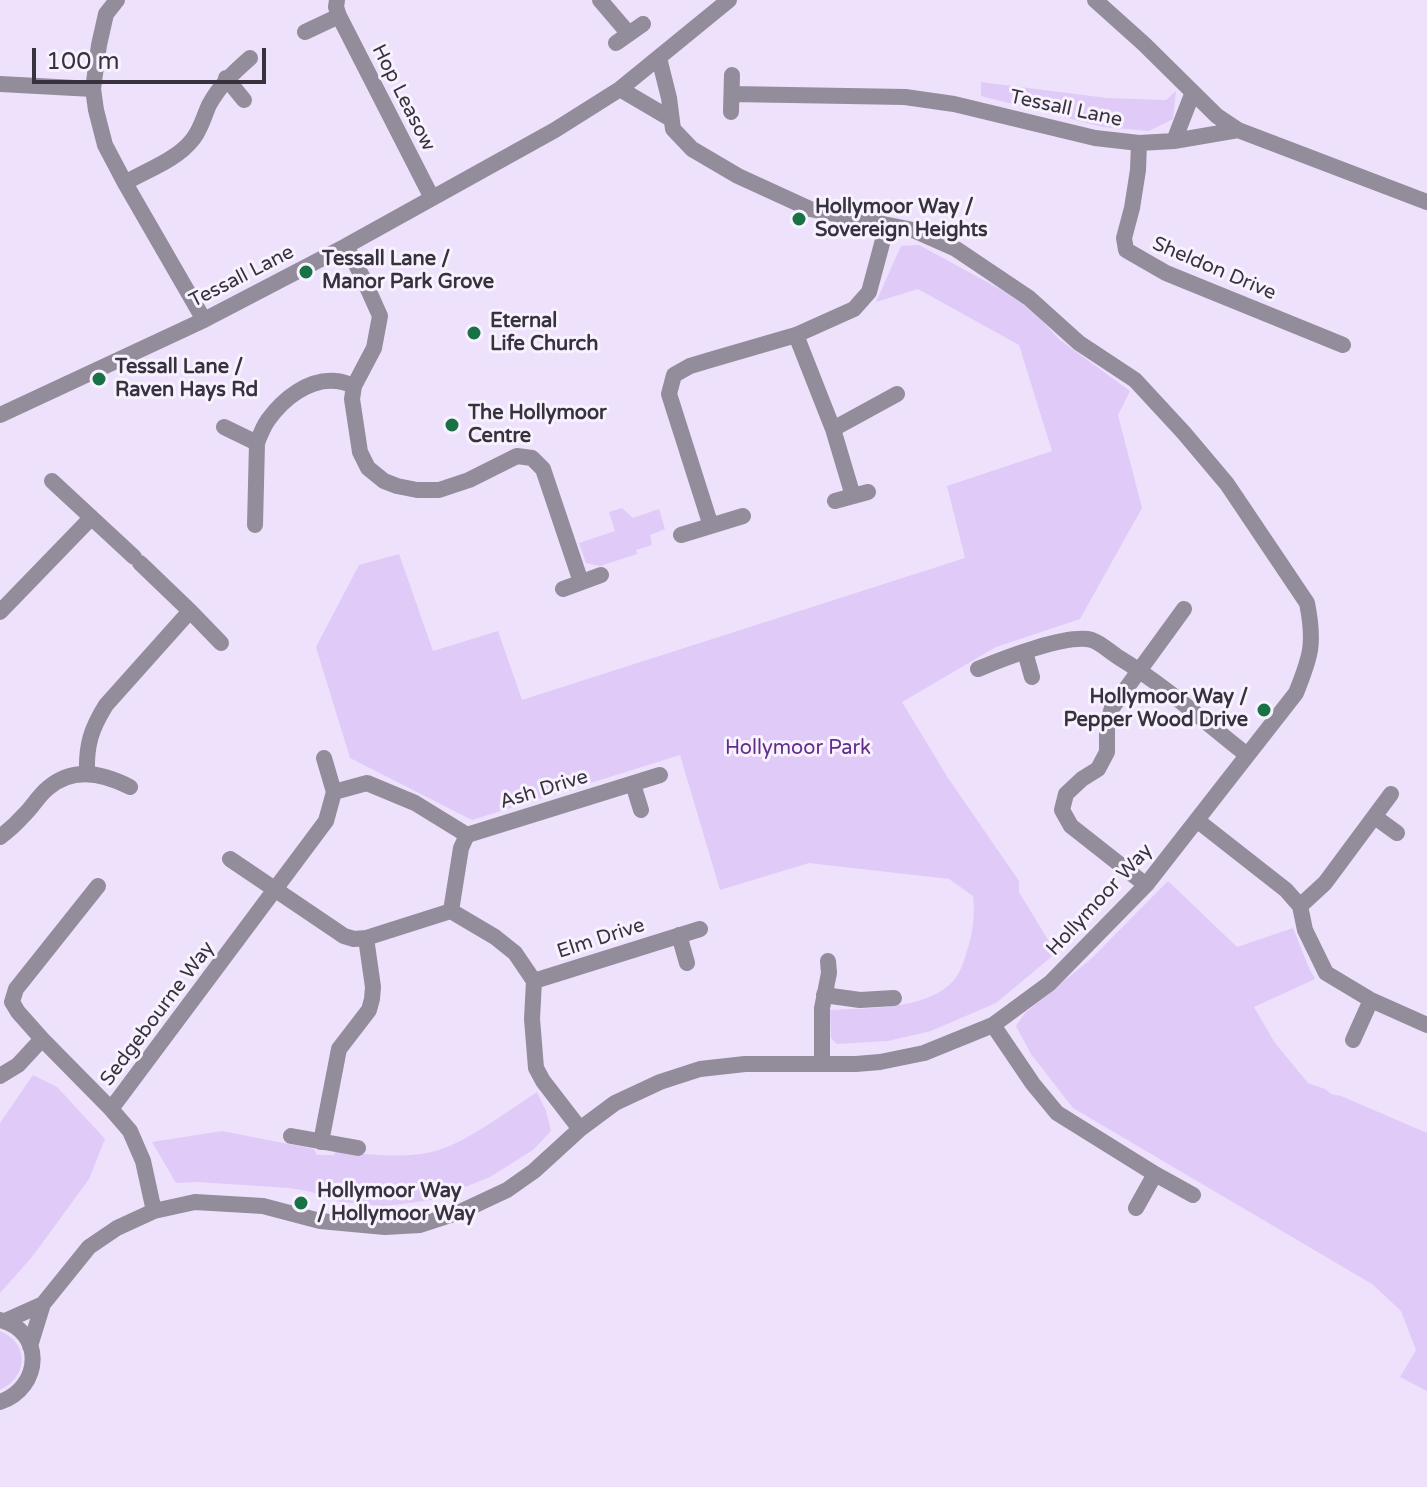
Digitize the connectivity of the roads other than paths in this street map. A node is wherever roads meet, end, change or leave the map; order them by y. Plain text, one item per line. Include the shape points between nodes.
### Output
1 (117, 0) edge
2 (600, 0) edge
3 (729, 0) edge
4 (1095, 0) edge
5 (338, 8) edge
6 (305, 32) dead end
7 (629, 34) dead end
8 (250, 58) dead end
9 (659, 58) junction
10 (732, 75) dead end
11 (226, 78) junction
12 (0, 84) edge
13 (93, 89) junction
14 (620, 89) junction
15 (1193, 92) junction
16 (732, 94) junction
17 (244, 100) dead end
18 (731, 112) dead end
19 (671, 119) junction
20 (1238, 130) junction
21 (1174, 141) junction
22 (1139, 143) junction
23 (125, 183) junction
24 (432, 198) junction
25 (1427, 202) edge
26 (887, 225) junction
27 (346, 246) junction
28 (204, 320) junction
29 (796, 335) junction
30 (1343, 345) dead end
31 (354, 386) junction
32 (897, 394) dead end
33 (0, 415) edge
34 (224, 427) dead end
35 (833, 429) junction
36 (257, 443) junction
37 (52, 481) dead end
38 (835, 501) dead end
39 (743, 516) dead end
40 (91, 518) junction
41 (255, 525) dead end
42 (711, 526) junction
43 (681, 535) dead end
44 (601, 575) dead end
45 (581, 582) junction
46 (563, 589) dead end
47 (1184, 609) dead end
48 (190, 611) junction
49 (0, 612) edge
50 (221, 643) dead end
51 (1025, 652) junction
52 (978, 669) dead end
53 (1139, 670) junction
54 (1032, 677) dead end
55 (1247, 755) junction
56 (324, 758) dead end
57 (87, 774) junction
58 (660, 775) dead end
59 (633, 784) junction
60 (130, 787) dead end
61 (334, 792) junction
62 (1391, 794) dead end
63 (641, 810) dead end
64 (1375, 817) junction
65 (1198, 821) junction
66 (1397, 833) dead end
67 (467, 835) junction
68 (0, 837) edge
69 (230, 859) dead end
70 (1146, 885) junction
71 (98, 886) dead end
72 (275, 891) junction
73 (1300, 906) junction
74 (451, 911) junction
75 (700, 929) dead end
76 (679, 935) junction
77 (366, 938) junction
78 (828, 961) dead end
79 (687, 963) dead end
80 (534, 981) junction
81 (824, 995) junction
82 (894, 998) dead end
83 (1371, 1000) junction
84 (993, 1025) junction
85 (1427, 1025) edge
86 (42, 1039) junction
87 (1353, 1040) dead end
88 (822, 1064) junction
89 (0, 1076) edge
90 (111, 1109) junction
91 (580, 1129) junction
92 (291, 1136) dead end
93 (321, 1142) junction
94 (358, 1148) dead end
95 (1155, 1174) junction
96 (1193, 1195) dead end
97 (1136, 1208) dead end
98 (154, 1211) junction
99 (43, 1304) junction
100 (3, 1321) edge
101 (30, 1346) junction
102 (10, 1400) edge

1 - 13 street via 106,14
2 - 7 street
3 - 9 street, Tessall Lane
4 - 15 street
5 - 6 street, Hop Leasow
5 - 24 street, Hop Leasow
8 - 11 street
9 - 14 street, Tessall Lane
9 - 19 street, Hollymoor Way
10 - 16 street
11 - 17 street
11 - 23 street via 187,146
12 - 13 street
13 - 23 street via 105,145
14 - 19 street, Hollymoor Way
14 - 24 street, Tessall Lane
15 - 20 street
15 - 21 street
16 - 18 street
16 - 22 street, Tessall Lane via 905,97
19 - 26 street, Hollymoor Way via 673,129 692,149 738,176 810,209
20 - 21 street, Tessall Lane
20 - 25 street
21 - 22 street, Tessall Lane
22 - 30 street, Sheldon Drive via 1126,250 1166,273
23 - 28 street
24 - 27 street, Tessall Lane
26 - 29 street via 869,292 854,309
26 - 55 street, Hollymoor Way via 933,238 1029,298 1079,343 1135,380 1227,484 1307,603 1310,619 1312,648 1296,693
27 - 28 street, Tessall Lane
27 - 31 street via 380,316 374,348
28 - 33 street, Tessall Lane
29 - 35 street
29 - 42 street via 674,375 669,394
31 - 36 street via 321,381 303,387 266,422
31 - 45 street via 360,452 368,468 384,481 439,490 517,456 532,458 543,469
32 - 35 street
34 - 36 street
35 - 38 street via 861,494
36 - 41 street
37 - 40 street
39 - 42 street
40 - 48 street
40 - 49 street
42 - 43 street
44 - 45 street
45 - 46 street
47 - 53 street
48 - 50 street
48 - 57 street via 97,719 90,733
51 - 52 street
51 - 53 street via 1092,640
51 - 54 street
53 - 55 street
53 - 70 street via 1112,708 1107,752 1098,769 1066,794 1062,810 1071,826
55 - 65 street, Hollymoor Way
56 - 61 street
57 - 60 street via 111,777
57 - 68 street via 66,777 48,788
58 - 59 street, Ash Drive
59 - 63 street
59 - 67 street, Ash Drive
61 - 67 street via 367,783 415,803
61 - 72 street, Sedgebourne Way via 326,821
62 - 64 street
64 - 66 street
64 - 73 street via 1325,883
65 - 70 street, Hollymoor Way
65 - 73 street
67 - 74 street
69 - 72 street
70 - 84 street, Hollymoor Way via 1050,983
71 - 86 street via 16,989 12,1002
72 - 77 street via 344,936
72 - 90 street, Sedgebourne Way
73 - 83 street via 1305,930 1326,973
74 - 77 street
74 - 80 street via 515,953
75 - 76 street, Elm Drive
76 - 79 street
76 - 80 street, Elm Drive
77 - 93 street via 372,999 339,1049
78 - 81 street
80 - 91 street via 536,1068
81 - 82 street
81 - 88 street
83 - 85 street
83 - 87 street
84 - 88 street, Hollymoor Way via 924,1053
84 - 95 street via 1057,1113
86 - 89 street
86 - 90 street
88 - 91 street, Hollymoor Way via 700,1069 615,1103
90 - 98 street, Sedgebourne Way via 130,1131 143,1161
91 - 98 street, Hollymoor Way via 507,1190 420,1225 320,1221 263,1206 195,1202
92 - 93 street
93 - 94 street
95 - 96 street
95 - 97 street
98 - 99 street, Hollymoor Way via 89,1247
99 - 100 street, Hollymoor Way
99 - 101 street, Hollymoor Way
100 - 101 street via 18,1328
101 - 102 street, Hollymoor Way via 34,1380

